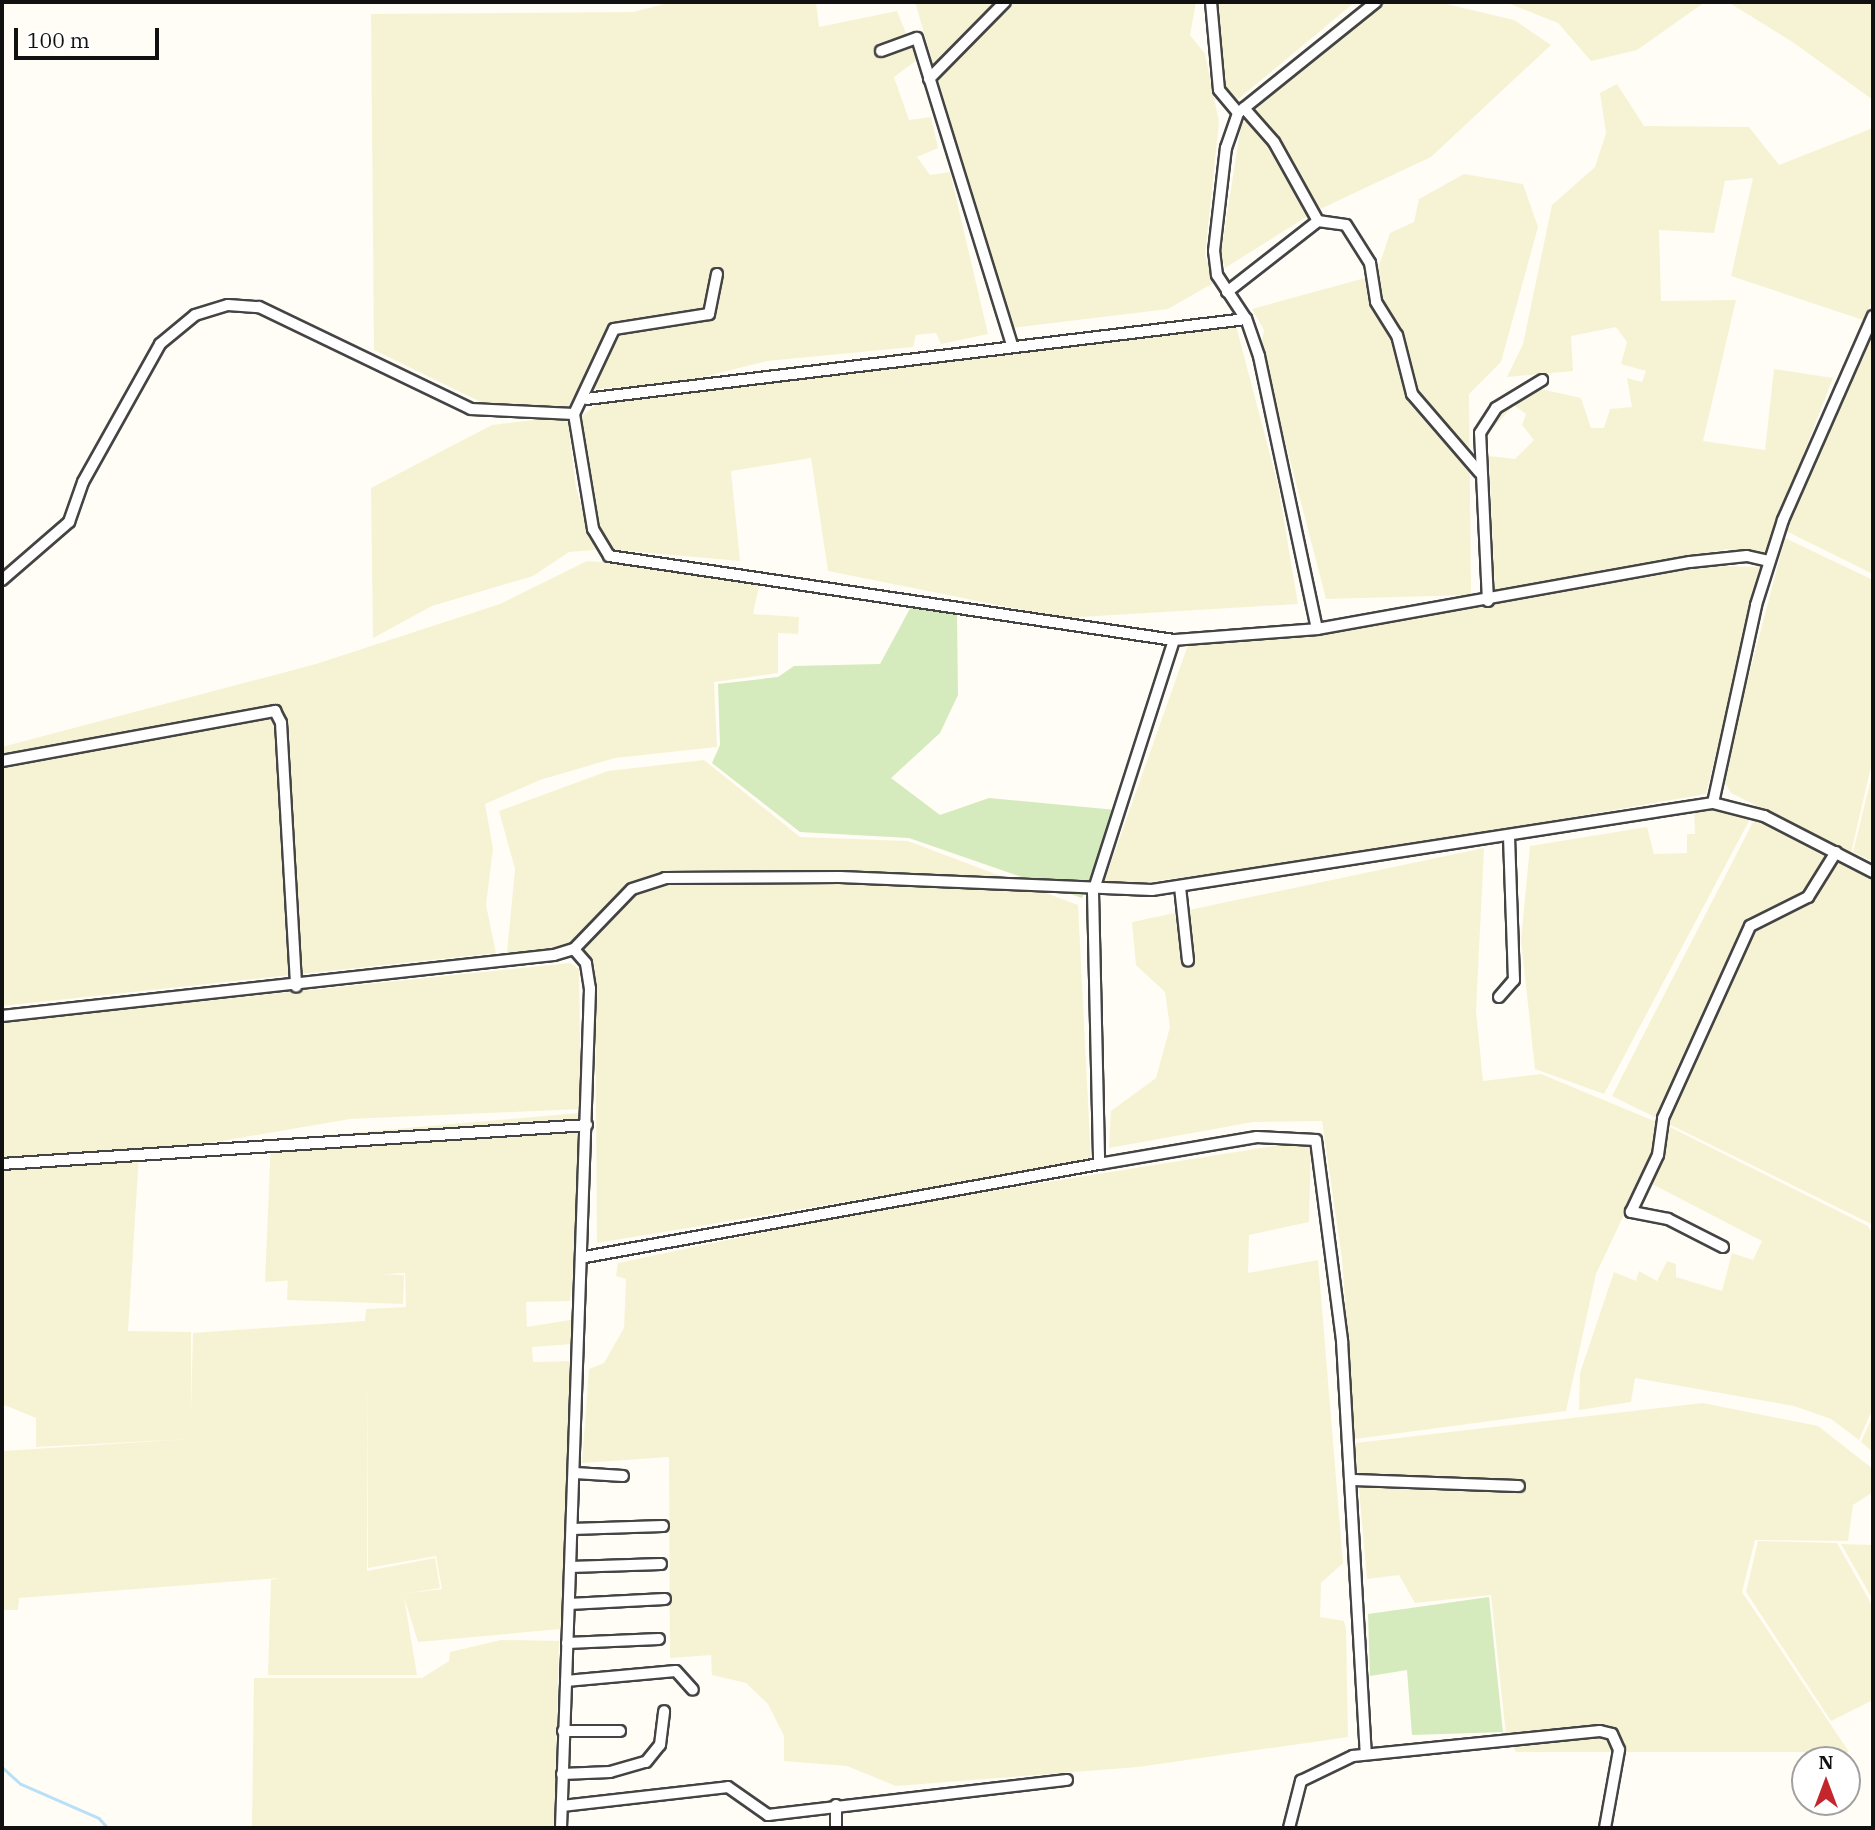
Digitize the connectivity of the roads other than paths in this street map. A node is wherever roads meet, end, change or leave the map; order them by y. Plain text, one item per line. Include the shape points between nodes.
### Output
1 (1005, 2) edge
2 (1211, 2) edge
3 (1376, 2) edge
4 (881, 51) dead end
5 (929, 79) junction
6 (1241, 111) junction
7 (1318, 221) junction
8 (717, 274) dead end
9 (1227, 292) junction
10 (1873, 316) edge
11 (1246, 319) junction
12 (1012, 345) junction
13 (1542, 380) dead end
14 (586, 399) junction
15 (574, 414) junction
16 (1480, 473) junction
17 (1769, 561) junction
18 (2, 580) edge
19 (1488, 601) junction
20 (1317, 629) junction
21 (1174, 640) junction
22 (2, 761) edge
23 (1713, 803) junction
24 (1509, 839) junction
25 (1836, 852) junction
26 (1873, 872) edge
27 (1180, 887) junction
28 (1093, 892) junction
29 (574, 949) junction
30 (1188, 961) dead end
31 (296, 987) junction
32 (1499, 997) dead end
33 (2, 1016) edge
34 (587, 1125) junction
35 (2, 1164) edge
36 (1099, 1164) junction
37 (1723, 1247) dead end
38 (585, 1257) junction
39 (576, 1473) junction
40 (622, 1476) dead end
41 (1352, 1480) junction
42 (1520, 1486) dead end
43 (663, 1525) dead end
44 (572, 1529) junction
45 (661, 1564) dead end
46 (570, 1567) junction
47 (665, 1599) dead end
48 (569, 1604) junction
49 (659, 1639) dead end
50 (567, 1643) junction
51 (566, 1681) junction
52 (693, 1690) dead end
53 (663, 1711) dead end
54 (563, 1731) junction
55 (620, 1731) dead end
56 (1366, 1753) junction
57 (562, 1774) junction
58 (1067, 1780) dead end
59 (836, 1805) junction
60 (562, 1806) junction
61 (561, 1828) edge
62 (836, 1828) edge
63 (1289, 1828) edge
64 (1605, 1828) edge

1 - 5 street
2 - 6 street via 1219,90
3 - 6 street
4 - 5 street via 916,38
5 - 12 street
6 - 7 street via 1274,142
6 - 9 street via 1226,148 1213,260
7 - 9 street
7 - 16 street via 1332,219 1357,235 1376,302 1397,335 1412,394
8 - 14 street via 709,314 614,329
9 - 11 street
10 - 17 street
11 - 12 street
11 - 20 street
12 - 14 street
13 - 16 street via 1491,415 1480,433
14 - 15 street
15 - 18 street via 471,409 259,307 228,304 195,315 160,344 83,482 69,522
15 - 21 street via 593,529 609,556
16 - 19 street
17 - 19 street via 1746,556 1690,562
17 - 23 street
19 - 20 street
20 - 21 street
21 - 28 street
22 - 31 street via 275,711 281,723
23 - 24 street
23 - 25 street via 1746,808
24 - 27 street
24 - 32 street via 1514,980
25 - 26 street
25 - 37 street via 1808,897 1750,926 1663,1118 1658,1155 1631,1212 1668,1219
27 - 28 street
27 - 30 street
28 - 29 street via 840,877 665,878 632,889
28 - 36 street
29 - 31 street
29 - 34 street via 589,973
31 - 33 street
34 - 35 street
34 - 38 street
36 - 38 street
36 - 41 street via 1256,1137 1316,1140 1342,1340
38 - 39 street
39 - 40 street
39 - 44 street
41 - 42 street
41 - 56 street
43 - 44 street
44 - 46 street
45 - 46 street
46 - 48 street
47 - 48 street
48 - 50 street
49 - 50 street
50 - 51 street
51 - 52 street via 676,1671
51 - 54 street
53 - 57 street via 660,1745 646,1762 623,1771
54 - 55 street
54 - 57 street
56 - 63 street via 1306,1775 1296,1789
56 - 64 street via 1612,1734 1619,1750
57 - 60 street
58 - 59 street
59 - 60 street via 762,1816 728,1787
59 - 62 street
60 - 61 street

